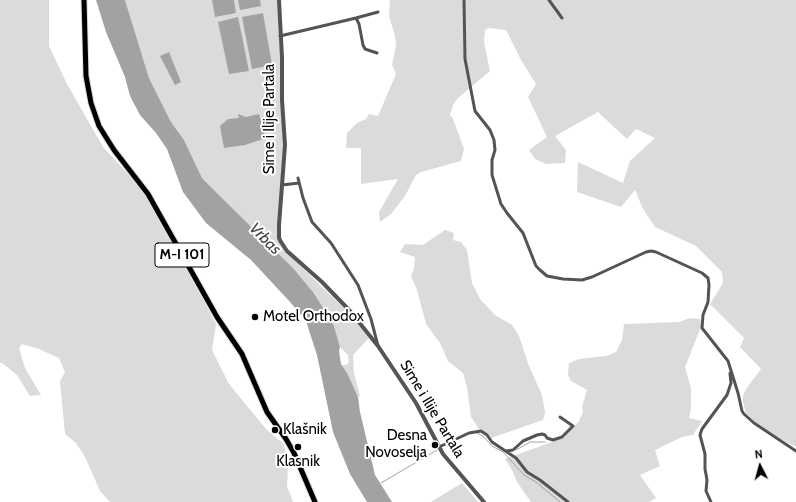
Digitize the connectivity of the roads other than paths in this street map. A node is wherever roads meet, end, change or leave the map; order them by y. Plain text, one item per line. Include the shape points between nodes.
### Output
1 (84, 0) edge
2 (278, 0) edge
3 (464, 0) edge
4 (549, 0) edge
5 (378, 12) dead end
6 (356, 18) junction
7 (562, 18) dead end
8 (280, 36) junction
9 (377, 53) dead end
10 (298, 178) dead end
11 (299, 183) junction
12 (282, 185) junction
13 (378, 346) junction
14 (730, 367) junction
15 (560, 417) dead end
16 (439, 447) junction
17 (506, 451) junction
18 (796, 451) edge
19 (315, 502) edge
20 (484, 502) edge
21 (568, 502) edge
22 (711, 502) edge

1 - 19 main road, M-I 101 via 86,76 97,121 114,150 148,194 217,317 242,354 267,412 292,449
2 - 8 street, Sime i Ilije Partala
3 - 14 street via 465,59 475,111 490,130 494,140 492,175 501,204 522,233 536,266 547,276 582,280 651,251 698,270 708,278 709,285 702,328 726,356
4 - 7 street
5 - 6 street
6 - 8 street
6 - 9 street via 363,45
8 - 12 street, Sime i Ilije Partala via 285,145
10 - 11 street
11 - 12 street
11 - 13 street via 312,222 331,243 358,285
12 - 13 street, Sime i Ilije Partala via 279,230 283,245 350,311
13 - 16 street, Sime i Ilije Partala via 408,388
14 - 18 street via 744,414
14 - 22 street via 731,383 726,395 700,432 705,454 706,491
15 - 17 street via 573,426 562,437 550,439 542,434 537,435 523,441 513,450
16 - 17 street via 478,431
16 - 20 street, Sime i Ilije Partala
17 - 21 street via 516,458 527,472

